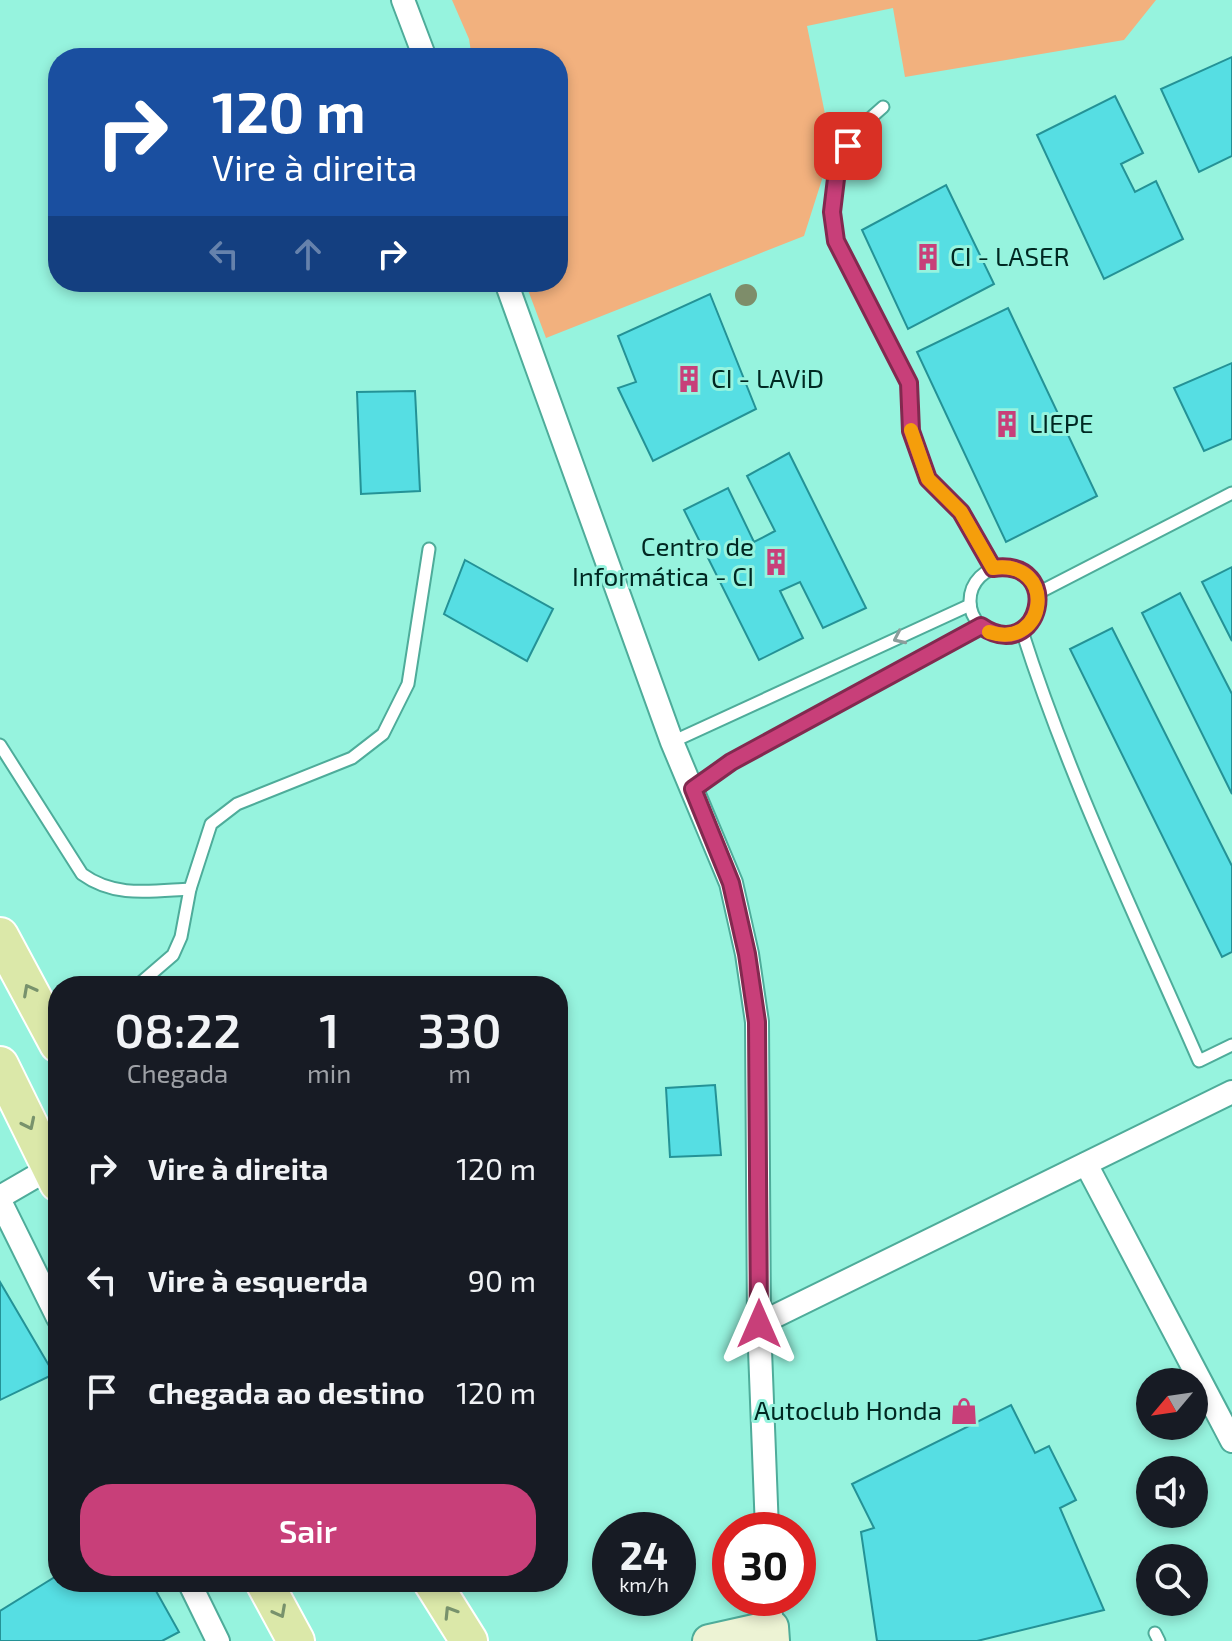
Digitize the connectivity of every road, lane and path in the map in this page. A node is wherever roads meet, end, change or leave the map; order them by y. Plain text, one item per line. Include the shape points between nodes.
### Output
1 (403, 0) edge
2 (421, 48) edge
3 (883, 107) dead end
4 (510, 292) edge
5 (1232, 493) edge
6 (429, 549) dead end
7 (993, 568) junction
8 (1038, 593) junction
9 (970, 605) junction
10 (981, 626) junction
11 (1022, 631) junction
12 (672, 742) junction
13 (0, 745) edge
14 (693, 789) junction
15 (190, 889) junction
16 (0, 936) edge
17 (149, 976) edge
18 (48, 1025) edge
19 (1232, 1045) edge
20 (0, 1065) edge
21 (1232, 1092) edge
22 (48, 1163) edge
23 (1086, 1164) junction
24 (48, 1178) edge
25 (0, 1199) edge
26 (48, 1297) edge
27 (759, 1324) junction
28 (1232, 1441) edge
29 (766, 1512) edge
30 (194, 1592) edge
31 (269, 1592) edge
32 (438, 1592) edge
33 (772, 1622) edge
34 (218, 1641) edge
35 (296, 1641) edge
36 (469, 1641) edge
37 (709, 1641) edge

1 - 2 street
3 - 7 lane via 857,130 838,162 832,212 836,241 909,383 911,431 928,479 961,512
4 - 12 street
5 - 8 lane
6 - 15 lane via 408,684 383,734 352,758 237,804 211,824
7 - 8 lane via 1016,569
7 - 9 lane via 975,582
8 - 11 lane via 1035,615
9 - 10 lane
9 -> 12 lane
10 - 11 lane via 1000,635
10 - 14 lane via 731,762
11 - 19 lane via 1054,730 1199,1061
12 - 14 street
13 - 15 lane via 82,874 99,887 124,892
14 - 27 street via 731,883 757,1022
15 - 17 lane via 173,955
18 -> 16 main road
20 -> 22 main road
21 - 23 street
23 - 27 street
23 - 28 street
24 - 25 street
25 - 26 street
27 - 29 street
30 - 34 street
31 -> 35 main road
36 -> 32 main road
33 - 37 street

